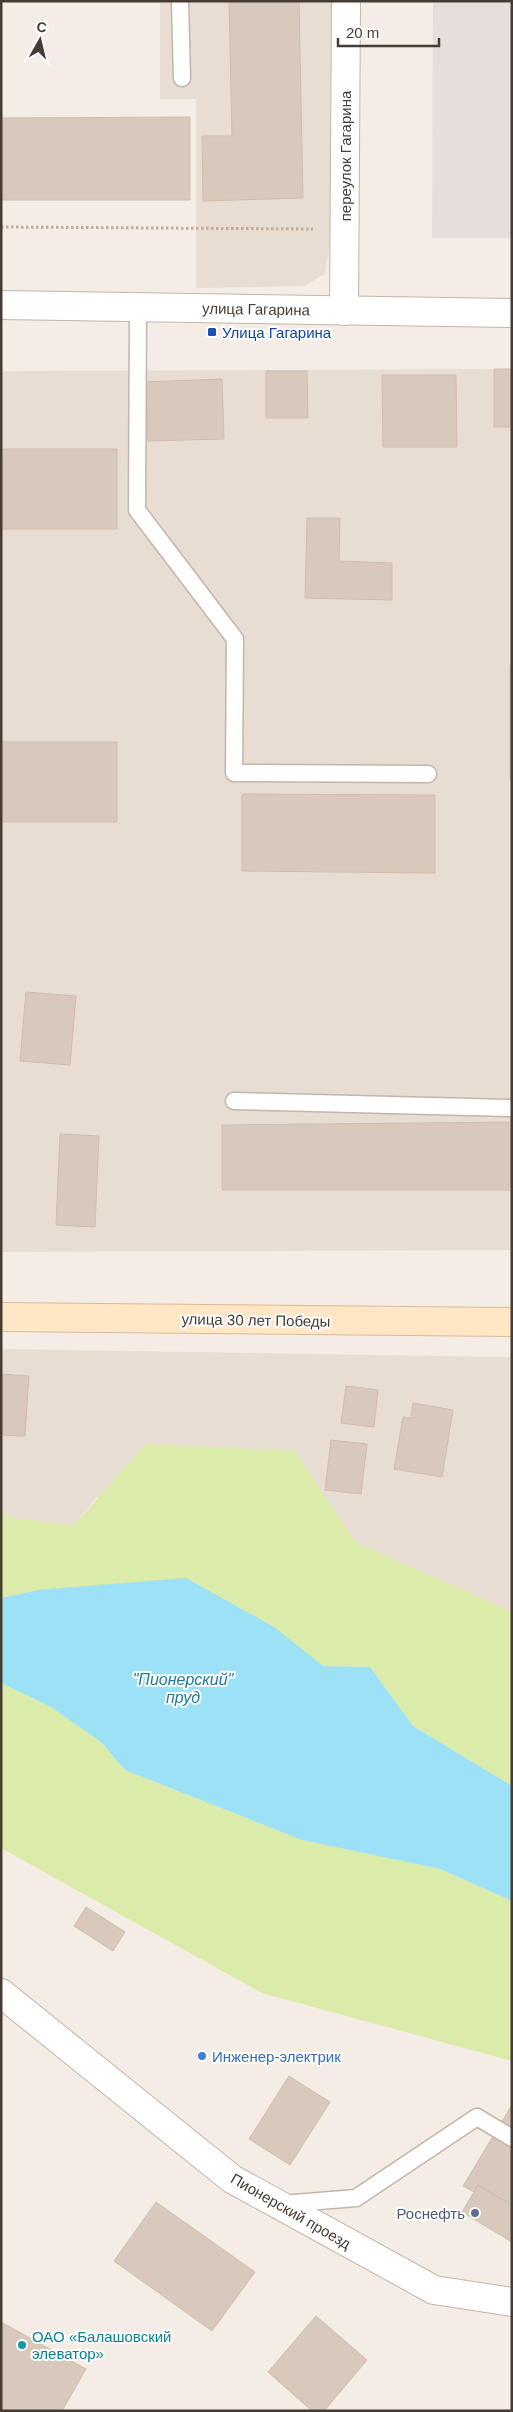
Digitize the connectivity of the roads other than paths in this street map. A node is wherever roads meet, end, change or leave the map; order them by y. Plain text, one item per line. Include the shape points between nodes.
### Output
1 (180, 1) edge
2 (346, 1) edge
3 (182, 78) dead end
4 (1, 305) edge
5 (138, 307) junction
6 (344, 311) junction
7 (512, 313) edge
8 (428, 774) dead end
9 (234, 1100) dead end
10 (512, 1108) edge
11 (1, 1317) edge
12 (512, 1322) edge
13 (1, 1993) edge
14 (512, 2138) edge
15 (277, 2204) junction
16 (512, 2302) edge

1 - 3 lane
2 - 6 street, переулок Гагарина
4 - 5 street, улица Гагарина
5 - 6 street, улица Гагарина
5 - 8 lane via 137,510 235,639 234,773
6 - 7 street, улица Гагарина
9 - 10 lane
11 - 12 main road, улица 30 лет Победы
13 - 15 street, Пионерский проезд via 232,2179
14 - 15 lane via 476,2117 356,2198
15 - 16 street, Пионерский проезд via 434,2290

